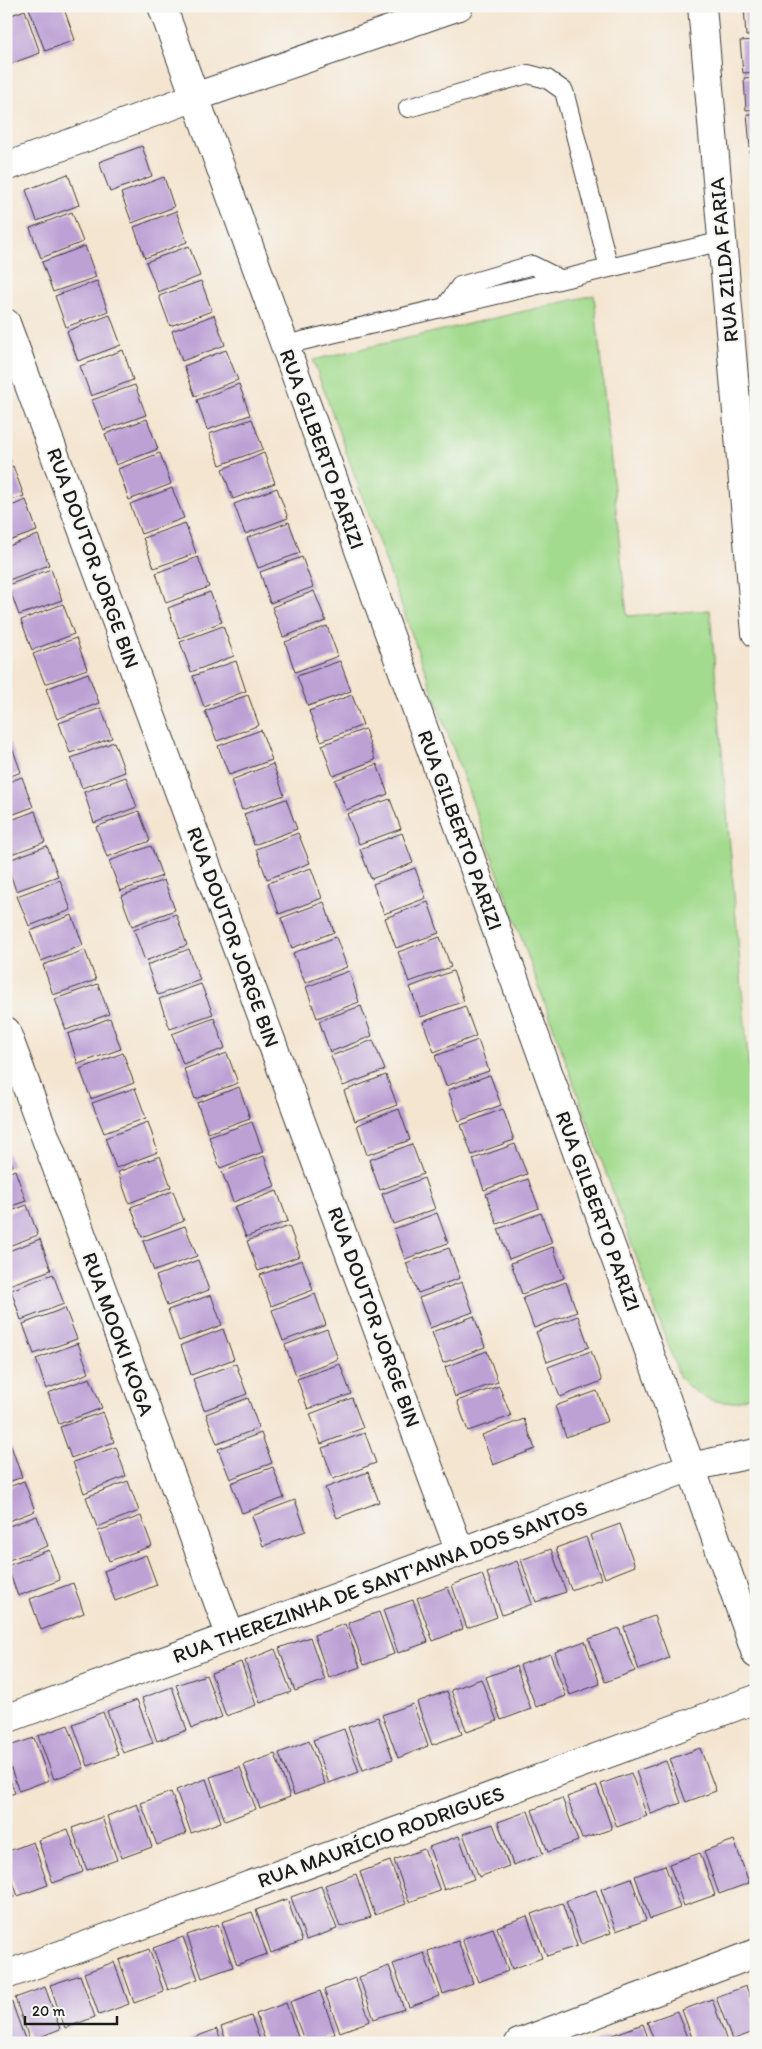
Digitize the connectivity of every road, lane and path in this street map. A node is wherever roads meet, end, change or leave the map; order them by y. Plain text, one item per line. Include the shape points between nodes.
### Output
1 (162, 6) edge
2 (459, 6) edge
3 (702, 6) edge
4 (195, 97) junction
5 (408, 108) dead end
6 (6, 167) edge
7 (723, 241) junction
8 (609, 268) junction
9 (6, 323) edge
10 (285, 345) junction
11 (756, 633) edge
12 (6, 1031) edge
13 (756, 1453) edge
14 (691, 1467) junction
15 (460, 1552) junction
16 (231, 1637) junction
17 (756, 1654) edge
18 (756, 1699) edge
19 (6, 1719) edge
20 (756, 1953) edge
21 (6, 1976) edge
22 (520, 2043) edge

1 - 4 street, RUA GILBERTO PARIZI
2 - 4 street
3 - 7 street, RUA ZILDA FARIA
4 - 6 street
4 - 10 street, RUA GILBERTO PARIZI
5 - 8 lane via 528,74 547,79 564,91
7 - 8 lane
7 - 11 street, RUA ZILDA FARIA
8 - 10 lane
9 - 15 street, RUA DOUTOR JORGE BIN
10 - 14 street, RUA GILBERTO PARIZI
12 - 16 street, RUA MOOKI KOGA
13 - 14 street, RUA THEREZINHA DE SANT'ANNA DOS SANTOS
14 - 15 street, RUA THEREZINHA DE SANT'ANNA DOS SANTOS
14 - 17 street, RUA GILBERTO PARIZI
15 - 16 street, RUA THEREZINHA DE SANT'ANNA DOS SANTOS
16 - 19 street, RUA THEREZINHA DE SANT'ANNA DOS SANTOS
18 - 21 street, RUA MAURÍCIO RODRIGUES
20 - 22 street

